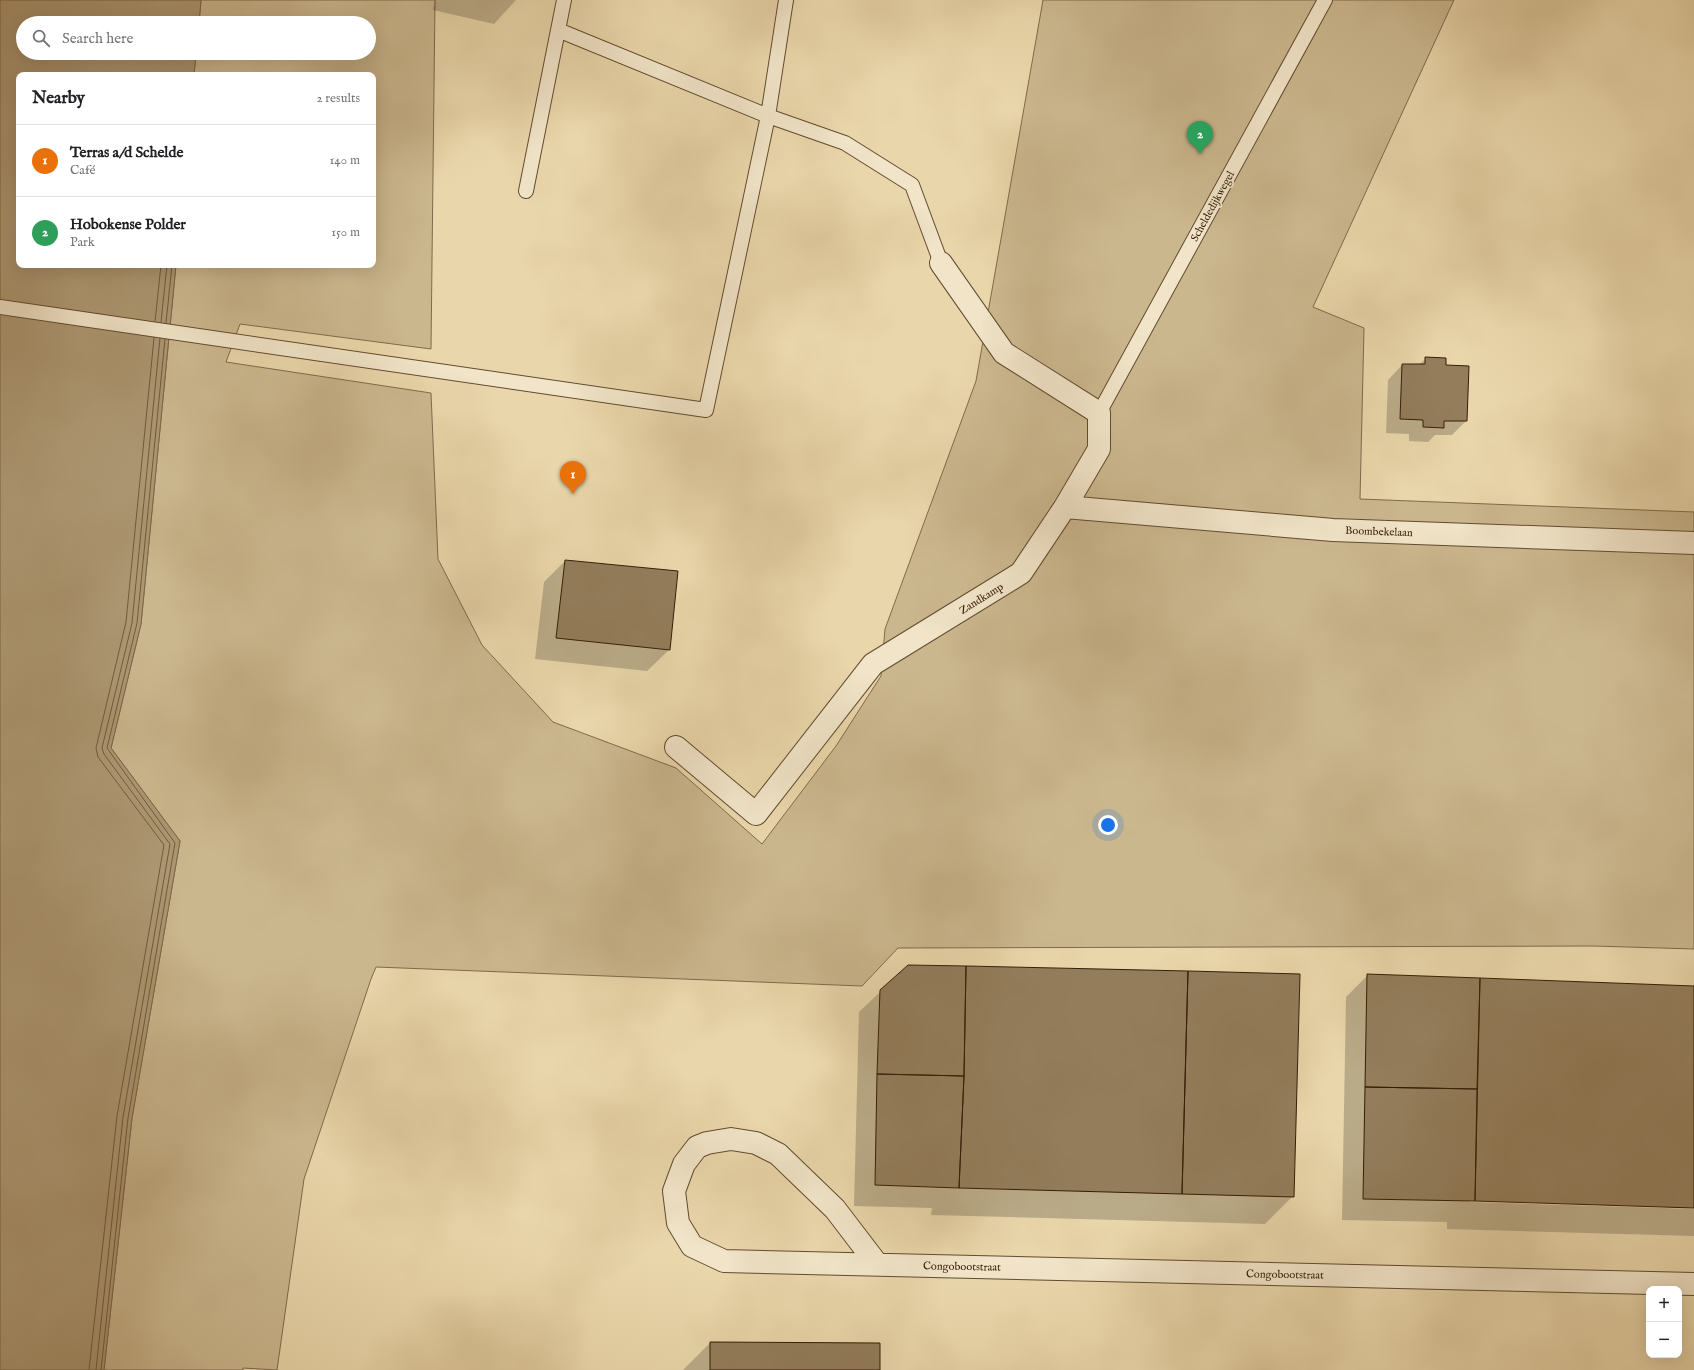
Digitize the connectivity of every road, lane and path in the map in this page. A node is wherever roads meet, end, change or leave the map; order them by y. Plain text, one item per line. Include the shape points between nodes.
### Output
1 (564, 0) edge
2 (786, 0) edge
3 (1325, 0) edge
4 (558, 30) junction
5 (768, 116) junction
6 (526, 191) dead end
7 (941, 263) joint
8 (0, 307) edge
9 (1099, 413) junction
10 (1065, 507) junction
11 (1694, 543) edge
12 (676, 747) dead end
13 (877, 1264) junction
14 (1694, 1284) edge

1 - 4 lane
2 - 5 lane
3 - 9 lane, Scheldedijkwegel
4 - 5 lane
4 - 6 lane
5 - 7 lane via 845,143 912,185
5 - 8 lane via 706,410
7 - 9 street via 1004,353
9 - 10 street, Zandkamp via 1099,449
10 - 11 street, Boombekelaan via 1333,530
10 - 12 street, Zandkamp via 1021,572 873,664 756,814
13 - 13 street, Congobootstraat via 835,1209 778,1154 768,1148 756,1142 741,1140 708,1142 697,1147 684,1164 674,1191 678,1223 692,1246 724,1262
13 - 14 street, Congobootstraat

